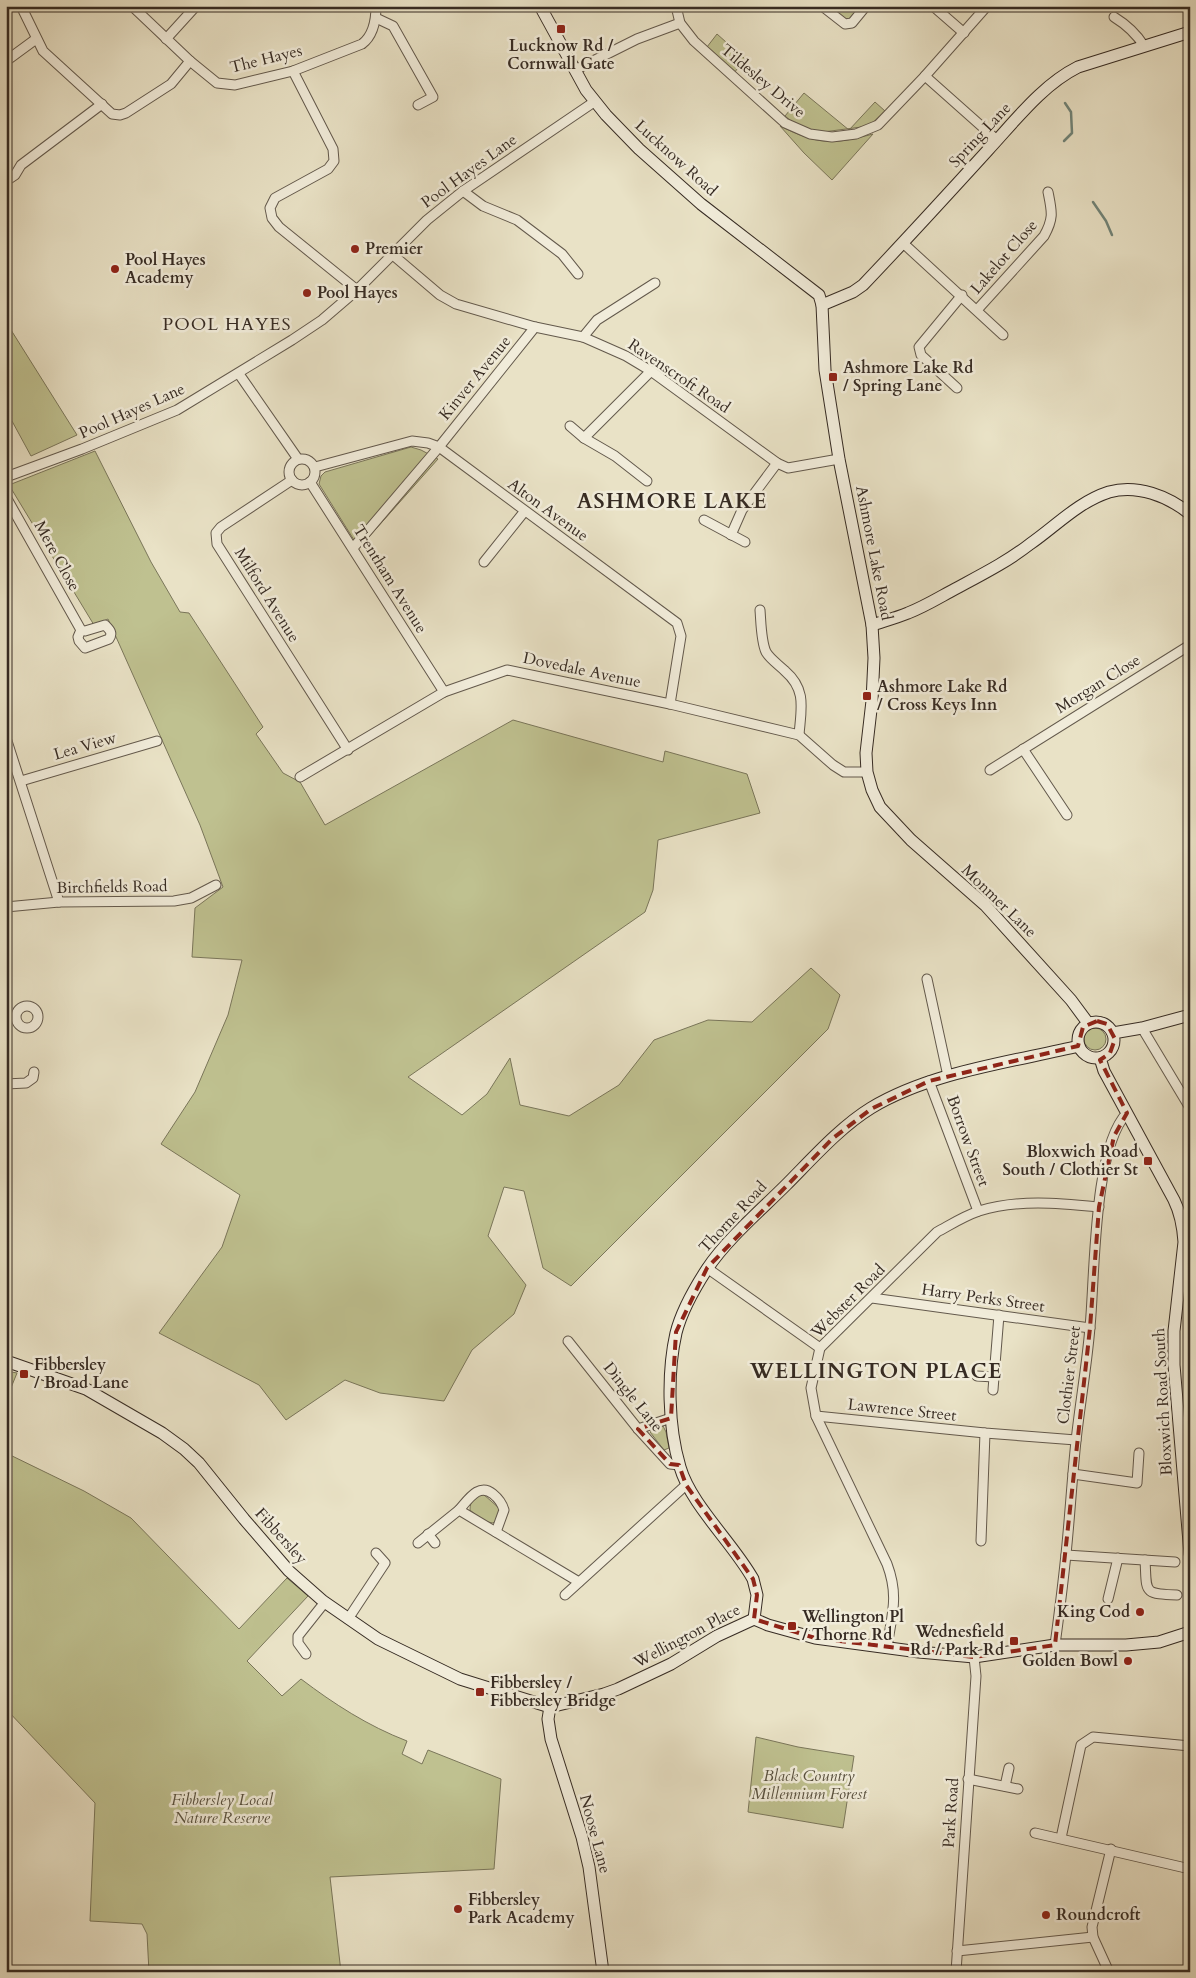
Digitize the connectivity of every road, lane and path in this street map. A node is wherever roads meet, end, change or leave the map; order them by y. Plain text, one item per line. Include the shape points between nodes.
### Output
1 (21, 6) edge
2 (132, 6) edge
3 (196, 6) edge
4 (376, 6) edge
5 (540, 6) edge
6 (676, 6) edge
7 (822, 6) edge
8 (866, 6) edge
9 (933, 6) edge
10 (987, 6) edge
11 (1114, 17) dead end
12 (376, 18) junction
13 (680, 23) junction
14 (1190, 32) edge
15 (964, 33) junction
16 (36, 39) junction
17 (166, 39) junction
18 (1144, 46) junction
19 (6, 61) edge
20 (190, 61) junction
21 (575, 70) junction
22 (293, 71) junction
23 (925, 76) junction
24 (594, 102) junction
25 (102, 104) junction
26 (418, 105) dead end
27 (998, 140) junction
28 (6, 181) edge
29 (463, 191) junction
30 (1048, 192) dead end
31 (903, 243) junction
32 (393, 255) junction
33 (578, 274) dead end
34 (655, 283) dead end
35 (357, 290) junction
36 (962, 295) junction
37 (822, 305) junction
38 (977, 310) junction
39 (535, 327) junction
40 (1003, 334) dead end
41 (583, 337) junction
42 (651, 371) junction
43 (239, 374) junction
44 (957, 388) dead end
45 (570, 426) dead end
46 (584, 438) junction
47 (439, 447) junction
48 (298, 459) junction
49 (839, 459) junction
50 (777, 463) junction
51 (315, 467) junction
52 (6, 477) edge
53 (292, 480) junction
54 (647, 481) dead end
55 (310, 482) junction
56 (6, 497) edge
57 (524, 512) junction
58 (1190, 514) edge
59 (704, 520) dead end
60 (730, 535) junction
61 (744, 542) dead end
62 (353, 548) junction
63 (484, 562) dead end
64 (760, 610) dead end
65 (872, 625) junction
66 (81, 630) dead end
67 (1190, 645) edge
68 (444, 692) junction
69 (670, 704) junction
70 (799, 735) junction
71 (6, 738) edge
72 (157, 741) dead end
73 (1023, 749) junction
74 (348, 750) junction
75 (990, 770) dead end
76 (867, 772) junction
77 (300, 777) dead end
78 (21, 781) junction
79 (880, 807) joint
80 (1067, 815) dead end
81 (216, 885) dead end
82 (59, 902) junction
83 (6, 907) edge
84 (928, 979) dead end
85 (17, 1014) dead end
86 (1190, 1015) edge
87 (6, 1016) edge
88 (1088, 1023) junction
89 (1142, 1028) junction
90 (1113, 1033) junction
91 (1079, 1046) junction
92 (1100, 1058) junction
93 (34, 1072) dead end
94 (948, 1076) junction
95 (929, 1081) junction
96 (6, 1084) edge
97 (1190, 1108) edge
98 (1127, 1113) junction
99 (1099, 1207) junction
100 (978, 1211) junction
101 (707, 1268) junction
102 (872, 1298) junction
103 (999, 1315) junction
104 (1090, 1328) junction
105 (568, 1341) dead end
106 (820, 1348) junction
107 (6, 1361) edge
108 (977, 1376) dead end
109 (994, 1377) junction
110 (993, 1390) dead end
111 (816, 1416) junction
112 (671, 1418) junction
113 (638, 1429) junction
114 (985, 1434) junction
115 (1076, 1440) junction
116 (1139, 1453) dead end
117 (679, 1465) junction
118 (1073, 1474) junction
119 (1187, 1474) edge
120 (686, 1485) junction
121 (459, 1510) junction
122 (496, 1532) junction
123 (428, 1534) junction
124 (981, 1540) dead end
125 (418, 1543) dead end
126 (435, 1543) dead end
127 (376, 1553) dead end
128 (1190, 1554) edge
129 (1066, 1555) junction
130 (1118, 1558) junction
131 (1145, 1560) junction
132 (1175, 1562) dead end
133 (579, 1582) junction
134 (565, 1595) dead end
135 (1177, 1595) dead end
136 (1108, 1599) dead end
137 (324, 1602) junction
138 (348, 1619) junction
139 (754, 1619) junction
140 (1190, 1632) edge
141 (1055, 1645) junction
142 (887, 1646) junction
143 (306, 1654) dead end
144 (974, 1657) junction
145 (550, 1707) junction
146 (1190, 1746) edge
147 (1009, 1768) dead end
148 (968, 1779) junction
149 (1005, 1786) junction
150 (1018, 1789) dead end
151 (1035, 1833) dead end
152 (1061, 1838) junction
153 (1111, 1849) junction
154 (1190, 1869) edge
155 (1093, 1937) junction
156 (958, 1951) junction
157 (603, 1972) edge
158 (956, 1972) edge
159 (1108, 1972) edge

1 - 16 street
2 - 17 street, The Hayes
3 - 17 street
4 - 12 street, The Hayes
5 - 21 street, Lucknow Road
6 - 13 street, Tildesley Drive
7 - 8 street via 845,24 852,23
9 - 15 street
10 - 15 street, Tildesley Drive
11 - 18 street via 1137,34
12 - 22 street, The Hayes via 368,40 362,44
12 - 26 street via 393,26 433,97
13 - 21 street via 637,38
13 - 23 street, Tildesley Drive via 709,56 785,122 810,134 832,138 870,130
14 - 18 street, Spring Lane
15 - 23 street, Tildesley Drive
16 - 19 street
16 - 25 street via 43,51
17 - 20 street, The Hayes
18 - 27 street, Spring Lane via 1063,74
20 - 22 street, The Hayes via 217,83 235,86
20 - 25 street via 171,84 126,113 112,114
21 - 24 street, Lucknow Road
22 - 35 street via 333,149 334,162 328,169 275,198 270,208 272,218
23 - 27 street
24 - 29 street, Pool Hayes Lane
24 - 37 street, Lucknow Road via 680,186 810,287
25 - 28 street
27 - 31 street, Spring Lane
29 - 32 street, Pool Hayes Lane via 427,220
29 - 33 street via 483,206 517,220 562,254
30 - 38 street, Lakelot Close via 1053,214 1044,236
31 - 36 street
31 - 37 street, Spring Lane via 863,285
32 - 35 street, Pool Hayes Lane
32 - 39 street, Ravenscroft Road via 440,295 456,304
34 - 41 street via 597,320
35 - 43 street, Pool Hayes Lane via 322,320
36 - 38 street
36 - 44 street via 919,346 920,355
37 - 49 street, Ashmore Lake Road via 825,370
38 - 40 street
39 - 41 street, Ravenscroft Road
39 - 47 street, Kinver Avenue
41 - 42 street, Ravenscroft Road
42 - 46 street
42 - 50 street, Ravenscroft Road
43 - 48 street
43 - 52 street, Pool Hayes Lane via 177,410 82,450
45 - 46 street
46 - 54 street via 615,456
47 - 51 street, Alton Avenue via 412,441
47 - 57 street, Alton Avenue
47 - 62 street, Kinver Avenue
48 - 51 street via 304,458
48 - 53 street via 290,466
49 - 50 street, Ravenscroft Road via 788,468
49 - 65 street, Ashmore Lake Road
50 - 60 street via 742,510
51 - 55 street via 316,474
53 - 55 street via 302,485
53 - 74 street, Milford Avenue via 221,527 216,533 217,544
55 - 62 street, Trentham Avenue
56 - 66 street, Mere Close
57 - 63 street
57 - 69 street, Alton Avenue via 676,623 681,636
58 - 65 street via 1166,498 1141,491 1110,492 1076,508 1002,563 910,613
59 - 60 street
60 - 61 street
62 - 68 street, Trentham Avenue
64 - 70 street via 765,650 796,680 799,689 802,699
65 - 76 street, Ashmore Lake Road via 874,658
67 - 73 street, Morgan Close
68 - 69 street, Dovedale Avenue via 507,670
68 - 74 street, Dovedale Avenue
69 - 70 street, Dovedale Avenue
70 - 76 street, Dovedale Avenue via 844,772
71 - 78 street
72 - 78 street, Lea View
73 - 75 street, Morgan Close
73 - 80 street
74 - 77 street, Dovedale Avenue
76 - 79 street, Ashmore Lake Road
78 - 82 street
79 - 88 street, Monmer Lane via 911,840 985,905 1060,987
81 - 82 street, Birchfields Road via 191,898 174,901
82 - 83 street, Birchfields Road
84 - 94 street
85 - 87 street
86 - 89 street
88 - 90 street via 1103,1023
88 - 91 street via 1078,1035
89 - 90 street
89 - 97 street
90 - 92 street via 1113,1048
91 - 92 street via 1087,1056
91 - 94 street, Thorne Road
92 - 98 street, Bloxwich Road South
93 - 96 street via 33,1078 26,1083
94 - 95 street, Thorne Road
95 - 100 street, Borrow Street
95 - 101 street, Thorne Road via 871,1109 832,1139
98 - 99 street, Clothier Street via 1118,1124 1105,1166
98 - 119 street, Bloxwich Road South via 1174,1200 1184,1228 1174,1365
99 - 100 street, Webster Road via 1041,1202 1011,1203
99 - 104 street, Clothier Street
100 - 102 street, Webster Road via 937,1232
101 - 106 street
101 - 112 street, Thorne Road via 676,1332 670,1391
102 - 103 street, Harry Perks Street
102 - 106 street, Webster Road
103 - 104 street, Harry Perks Street
103 - 109 street
104 - 115 street, Clothier Street
105 - 113 street, Dingle Lane
106 - 111 street, Webster Road via 811,1388
107 - 137 street, Fibbersley via 86,1389 149,1424 184,1449 289,1571
108 - 109 street
109 - 110 street
111 - 114 street, Lawrence Street
111 - 142 street, Webster Road via 894,1580 895,1598
112 - 113 street
112 - 117 street, Thorne Road
113 - 117 street, Dingle Lane via 670,1464
114 - 115 street, Lawrence Street
114 - 124 street
115 - 118 street, Clothier Street
116 - 118 street via 1136,1483
117 - 120 street, Thorne Road
118 - 129 street, Clothier Street
119 - 128 street, Bloxwich Road South
120 - 133 street
120 - 139 street, Thorne Road via 753,1579 757,1595
121 - 122 street
121 - 122 street via 477,1491 487,1490 500,1500 504,1510
121 - 123 street
122 - 133 street
123 - 125 street
123 - 126 street
127 - 138 street via 385,1563
129 - 130 street
129 - 141 street, Clothier Street
130 - 131 street
130 - 136 street
131 - 132 street
131 - 135 street via 1149,1592
133 - 134 street
137 - 138 street, Fibbersley
137 - 143 street via 298,1636 298,1643
138 - 145 street, Fibbersley via 378,1639 460,1678
139 - 142 street via 815,1638
139 - 145 street, Wellington Place via 618,1689
140 - 141 street via 1160,1642
141 - 144 street
142 - 144 street
144 - 148 street, Park Road via 976,1676
145 - 157 street, Noose Lane via 551,1740 589,1867
146 - 152 street via 1093,1736 1086,1740 1081,1745
147 - 149 street
148 - 149 street
148 - 156 street, Park Road
149 - 150 street
151 - 152 street
152 - 153 street
153 - 154 street
153 - 155 street via 1092,1927
155 - 156 street
155 - 159 street
156 - 158 street, Park Road

